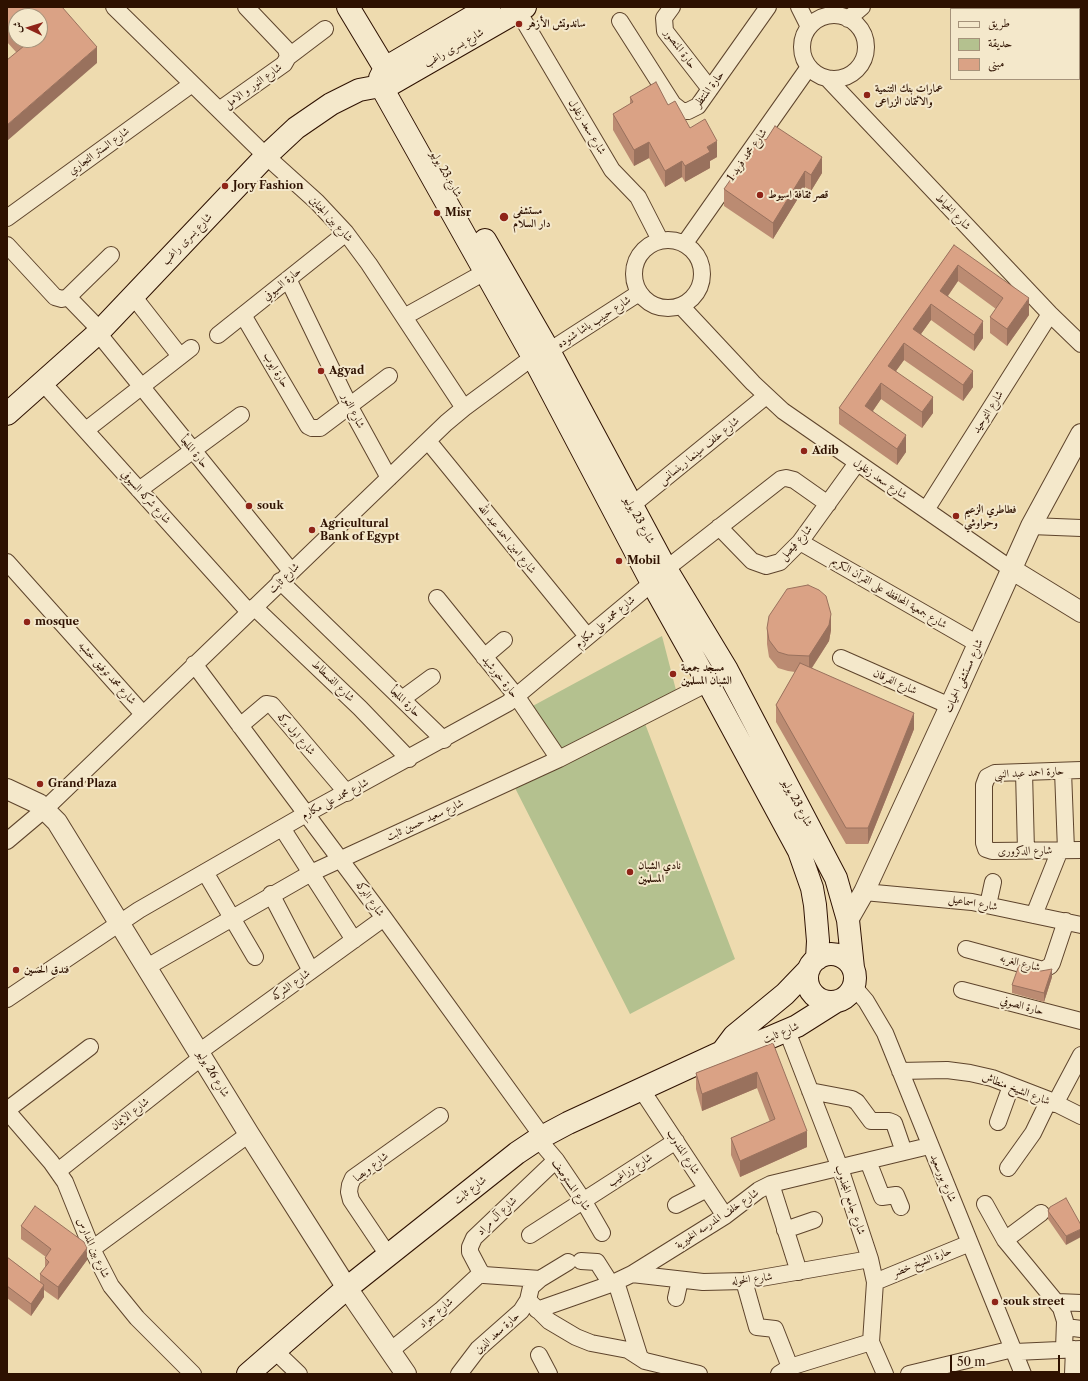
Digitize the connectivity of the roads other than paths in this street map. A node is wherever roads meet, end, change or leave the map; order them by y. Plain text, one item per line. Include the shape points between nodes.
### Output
1 (114, 7) edge
2 (246, 7) edge
3 (348, 7) edge
4 (489, 7) edge
5 (672, 7) edge
6 (768, 7) edge
7 (800, 7) edge
8 (862, 7) edge
9 (522, 9) edge
10 (848, 19) junction
11 (620, 22) dead end
12 (809, 27) junction
13 (325, 29) dead end
14 (288, 57) junction
15 (809, 67) junction
16 (827, 78) junction
17 (386, 79) junction
18 (192, 84) junction
19 (710, 89) junction
20 (219, 110) junction
21 (266, 156) junction
22 (7, 218) edge
23 (346, 233) junction
24 (660, 240) junction
25 (685, 243) junction
26 (7, 245) edge
27 (111, 255) dead end
28 (485, 272) junction
29 (288, 279) junction
30 (639, 292) junction
31 (133, 296) junction
32 (68, 297) junction
33 (681, 306) junction
34 (1050, 314) junction
35 (243, 315) junction
36 (404, 317) junction
37 (99, 332) junction
38 (218, 335) dead end
39 (1081, 344) edge
40 (541, 354) junction
41 (388, 376) dead end
42 (43, 383) junction
43 (141, 387) junction
44 (766, 396) junction
45 (350, 407) junction
46 (464, 408) junction
47 (7, 414) edge
48 (241, 414) dead end
49 (86, 430) junction
50 (1080, 437) edge
51 (428, 441) junction
52 (192, 450) junction
53 (857, 463) junction
54 (389, 478) junction
55 (139, 490) junction
56 (828, 504) junction
57 (631, 506) junction
58 (926, 510) junction
59 (1031, 526) junction
60 (719, 527) junction
61 (1081, 528) edge
62 (800, 542) junction
63 (7, 562) edge
64 (1011, 569) junction
65 (286, 576) junction
66 (659, 576) junction
67 (437, 598) dead end
68 (251, 609) junction
69 (1081, 612) edge
70 (587, 636) junction
71 (504, 640) dead end
72 (978, 644) junction
73 (484, 657) junction
74 (841, 658) dead end
75 (194, 664) junction
76 (432, 677) dead end
77 (708, 682) junction
78 (517, 697) junction
79 (402, 699) junction
80 (950, 706) junction
81 (142, 714) junction
82 (240, 726) junction
83 (444, 740) junction
84 (409, 759) junction
85 (559, 759) junction
86 (1081, 770) edge
87 (1063, 771) junction
88 (1024, 772) junction
89 (984, 785) joint
90 (7, 789) edge
91 (347, 793) junction
92 (45, 809) junction
93 (306, 814) junction
94 (282, 828) junction
95 (7, 841) edge
96 (1069, 850) edge
97 (1026, 851) junction
98 (340, 859) junction
99 (828, 863) junction
100 (806, 870) junction
101 (205, 872) junction
102 (311, 873) junction
103 (993, 882) dead end
104 (864, 892) junction
105 (271, 894) junction
106 (988, 905) junction
107 (1034, 915) junction
108 (232, 917) junction
109 (384, 918) junction
110 (848, 920) junction
111 (119, 922) junction
112 (818, 923) junction
113 (1073, 923) edge
114 (354, 940) junction
115 (966, 949) dead end
116 (255, 957) dead end
117 (813, 964) junction
118 (147, 967) junction
119 (311, 971) junction
120 (853, 978) junction
121 (962, 990) dead end
122 (7, 1000) edge
123 (835, 1002) junction
124 (1081, 1022) edge
125 (787, 1031) junction
126 (90, 1047) dead end
127 (722, 1052) junction
128 (200, 1054) junction
129 (1081, 1055) edge
130 (900, 1072) junction
131 (1011, 1086) junction
132 (641, 1089) junction
133 (810, 1091) junction
134 (1052, 1102) junction
135 (7, 1111) edge
136 (440, 1116) dead end
137 (1081, 1116) edge
138 (998, 1122) dead end
139 (249, 1134) junction
140 (540, 1138) junction
141 (676, 1141) junction
142 (930, 1146) junction
143 (904, 1152) junction
144 (556, 1160) junction
145 (868, 1161) junction
146 (840, 1168) junction
147 (1008, 1168) dead end
148 (58, 1171) junction
149 (771, 1184) junction
150 (707, 1189) junction
151 (583, 1200) junction
152 (985, 1204) dead end
153 (676, 1205) dead end
154 (901, 1207) dead end
155 (1041, 1213) dead end
156 (725, 1216) junction
157 (814, 1220) dead end
158 (785, 1230) junction
159 (602, 1233) dead end
160 (530, 1235) dead end
161 (1005, 1240) junction
162 (970, 1243) junction
163 (92, 1249) junction
164 (388, 1255) junction
165 (870, 1259) junction
166 (799, 1272) junction
167 (481, 1273) junction
168 (632, 1274) junction
169 (540, 1279) junction
170 (680, 1280) junction
171 (744, 1282) junction
172 (875, 1282) junction
173 (614, 1283) junction
174 (347, 1288) junction
175 (676, 1298) dead end
176 (1057, 1302) junction
177 (1081, 1303) edge
178 (532, 1305) junction
179 (1073, 1328) edge
180 (872, 1342) junction
181 (1073, 1349) edge
182 (274, 1350) junction
183 (1014, 1351) junction
184 (390, 1352) junction
185 (539, 1355) dead end
186 (644, 1363) edge
187 (940, 1370) edge
188 (784, 1371) edge
189 (193, 1374) edge
190 (248, 1374) edge
191 (299, 1374) edge
192 (406, 1374) edge
193 (459, 1374) edge
194 (549, 1374) edge
195 (699, 1374) edge
196 (885, 1374) edge
197 (909, 1374) edge
198 (1023, 1374) edge
199 (1073, 1374) edge

1 - 18 street, شارع بين الجناين
2 - 14 street, شارع النور و الامل via 286,49
3 - 17 main road, شارع 23 يوليو
4 - 17 main road, شارع يسرى راغب
5 - 19 street, حارة المنصور via 664,18 665,31
6 - 19 street, حارة المنتظر
7 - 12 street
8 - 10 street
9 - 17 main road, شارع يسرى راغب
9 - 24 street, شارع سعد زغلول via 612,170 638,198
10 - 12 street via 832,15 816,21
10 - 16 street via 856,24 863,36 864,58 849,75 836,79
11 - 19 street, حارة المنتظر via 677,108 682,111 693,110
12 - 15 street via 802,43 802,52
13 - 14 street
14 - 20 street, شارع النور و الامل via 284,64
15 - 16 street
15 - 25 street, شارع محمد فريد 1
16 - 34 street, شارع الخياط
17 - 21 main road, شارع يسرى راغب via 331,104 296,128
17 - 28 main road, شارع 23 يوليو
17 - 40 main road, شارع 23 يوليو
18 - 20 street, شارع بين الجناين
18 - 22 street, شارع السنتر التجاري
20 - 21 street, شارع بين الجناين
21 - 23 street, شارع بين الجناين via 317,202
21 - 31 main road, شارع يسرى راغب
23 - 29 street, حارة السيوفي
23 - 36 street, شارع بين الجناين
24 - 25 street via 673,239
24 - 30 street via 644,249 635,265 635,284
25 - 33 street via 694,250 703,270 698,292
26 - 32 street via 56,297
27 - 32 street
28 - 36 street
28 - 40 main road, شارع 23 يوليو
29 - 35 street, حارة السيوفي
29 - 45 street, شارع النور
30 - 33 street via 645,300 658,306
30 - 40 street, شارع حبيب باشا شنوده
31 - 37 main road, شارع يسرى راغب
31 - 43 street via 185,352
32 - 37 street, حارة الملجأ
33 - 44 street, شارع سعد زغلول
34 - 39 street, شارع الخياط
34 - 58 street, شارع التوحيد
35 - 38 street, حارة السيوفي
35 - 45 street, حارة ايوب via 308,426 320,428
36 - 46 street, شارع بين الجناين
37 - 42 main road, شارع يسرى راغب
37 - 43 street, حارة الملجأ
40 - 46 street, شارع ثابت
40 - 57 main road, شارع 23 يوليو
40 - 66 main road, شارع 23 يوليو
41 - 45 street
42 - 47 main road, شارع يسرى راغب
42 - 49 street, شارع شركه السيوفي
43 - 49 street
43 - 52 street, حارة الملجأ
44 - 53 street, شارع سعد زغلول via 801,425
44 - 57 street, شارع خلف سينما رينسانس
45 - 54 street, شارع النور
46 - 51 street, شارع ثابت
48 - 52 street
49 - 55 street, شارع شركه السيوفي
50 - 59 street, شارع مستشفى الحميات
51 - 54 street, شارع ثابت
51 - 70 street, شارع امين احمد عبد الله
52 - 55 street
52 - 65 street, حارة الملجأ
53 - 56 street, شارع فيصل
53 - 58 street, شارع سعد زغلول
54 - 65 street, شارع ثابت
55 - 68 street, شارع شركه السيوفي
56 - 60 street, شارع محمد على مكارم via 794,480 786,478 777,481
56 - 62 street, شارع فيصل
57 - 66 main road, شارع 23 يوليو
58 - 64 street, شارع سعد زغلول
59 - 61 street
59 - 64 street, شارع مستشفى الحميات
60 - 62 street, شارع فيصل via 752,561 766,566 780,562
60 - 66 street, شارع محمد على مكارم
62 - 72 street, شارع جمعية المحافظه على القرآن الكريم
63 - 81 street, شارع محمد توفيق خشبه
64 - 69 street, شارع سعد زغلول
64 - 72 street, شارع مستشفى الحميات
65 - 68 street, شارع ثابت
65 - 79 street, حارة الملجأ
66 - 70 street, شارع محمد على مكارم
66 - 77 main road, شارع 23 يوليو
66 - 99 main road, شارع 23 يوليو via 726,670
67 - 73 street, حارة خورشيد
68 - 75 street, شارع ثابت
68 - 84 street, شارع الفسطاط via 355,702
70 - 78 street, شارع محمد على مكارم
71 - 73 street
72 - 80 street, شارع مستشفى الحميات
73 - 78 street, حارة خورشيد
74 - 80 street, شارع الفرقان
75 - 81 street, شارع ثابت
75 - 82 street, شارع البركه
76 - 79 street
77 - 85 street, شارع سعيد حسين ثابت
77 - 100 main road, شارع 23 يوليو via 799,851
78 - 83 street, شارع محمد على مكارم
78 - 85 street, حارة خورشيد
79 - 83 street, حارة الملجأ
80 - 104 street, شارع مستشفى الحميات
81 - 92 street, شارع ثابت
82 - 91 street, شارع اول بركه via 266,704 272,705
82 - 93 street, شارع البركه
83 - 84 street, شارع محمد على مكارم
84 - 91 street, شارع محمد على مكارم
85 - 98 street, شارع سعيد حسين ثابت
86 - 87 street, حارة احمد عبد النبى
87 - 88 street, حارة احمد عبد النبى
87 - 96 street
88 - 89 street, حارة احمد عبد النبى via 990,774 984,780
88 - 97 street
89 - 97 street, شارع الدكرورى via 984,846 992,851
90 - 92 street, شارع 26 يوليو
91 - 93 street, شارع محمد على مكارم
92 - 95 street, شارع ثابت
92 - 111 street, شارع 26 يوليو via 57,822
93 - 94 street, شارع محمد على مكارم
93 - 98 street, شارع البركه
94 - 101 street, شارع محمد على مكارم
94 - 102 street
96 - 97 street, شارع الدكرورى
96 - 107 street
98 - 102 street, شارع سعيد حسين ثابت
98 - 109 street, شارع البركه
99 - 100 main road
99 - 110 main road, شارع 23 يوليو via 836,878
100 - 112 main road, شارع 23 يوليو
101 - 108 street
101 - 111 street, شارع محمد على مكارم
102 - 105 street, شارع سعيد حسين ثابت
102 - 114 street
103 - 106 street
104 - 106 street, شارع اسماعيل via 945,898
104 - 110 street, شارع مستشفى الحميات
105 - 108 street, شارع سعيد حسين ثابت
105 - 119 street
106 - 107 street, شارع اسماعيل
107 - 113 street, شارع اسماعيل
108 - 116 street
108 - 118 street, شارع سعيد حسين ثابت
109 - 114 street, شارع الشركه
109 - 140 street, شارع البركه
110 - 112 main road
110 - 120 main road, شارع 23 يوليو
111 - 118 street, شارع 26 يوليو
111 - 122 street, شارع محمد على مكارم
112 - 117 main road, شارع 23 يوليو
113 - 115 street, شارع الغربه via 1052,962 1043,970
114 - 119 street, شارع الشركه
117 - 120 main road via 823,955 837,955 849,962
117 - 123 main road via 807,984 810,990 821,1000
117 - 127 main road, شارع ثابت via 785,994 734,1036
118 - 128 street, شارع 26 يوليو
119 - 128 street, شارع الشركه
120 - 123 main road via 846,997
120 - 130 street, شارع بورسعيد via 877,1018
121 - 124 street, حارة الصوفي
123 - 125 main road, شارع ثابت
125 - 127 main road, شارع ثابت via 743,1049
125 - 133 street, شارع جامع المجذوب
126 - 135 street
127 - 132 main road, شارع ثابت
128 - 139 street, شارع 26 يوليو
128 - 148 street, شارع الايمان
129 - 134 street
130 - 131 street, شارع الشيخ منطاش via 948,1070 992,1078
130 - 142 street, شارع بورسعيد
131 - 134 street, شارع الشيخ منطاش
131 - 138 street
132 - 140 main road, شارع ثابت
132 - 141 street, شارع المندوب
133 - 143 street via 852,1099 871,1121 894,1123
133 - 146 street, شارع جامع المجذوب
134 - 137 street, شارع الشيخ منطاش
134 - 147 street
135 - 148 street, شارع بين المدارس
136 - 164 street, شارع ويصا via 353,1178 350,1185 351,1200
139 - 163 street
139 - 174 street, شارع 26 يوليو
140 - 144 street, شارع المستوصف
140 - 164 main road, شارع ثابت via 517,1153
141 - 150 street, شارع المندوب
141 - 151 street, شارع زراغيب
142 - 143 street, شارع خلف المدرسه الخيرية
142 - 162 street, شارع بورسعيد
143 - 145 street, شارع خلف المدرسه الخيرية
144 - 151 street, شارع المستوصف
144 - 167 street, شارع آل مراد via 474,1238 470,1252
145 - 146 street, شارع خلف المدرسه الخيرية
145 - 154 street via 882,1197 896,1195
146 - 149 street, شارع خلف المدرسه الخيرية
146 - 165 street, شارع جامع المجذوب
148 - 163 street, شارع بين المدارس via 70,1193
149 - 156 street, شارع خلف المدرسه الخيرية via 753,1194
149 - 158 street
150 - 153 street
150 - 156 street, شارع المندوب
151 - 159 street, شارع المستوصف
151 - 160 street, شارع زراغيب
152 - 161 street
155 - 161 street
156 - 168 street, شارع خلف المدرسه الخيرية
157 - 158 street
158 - 166 street
161 - 176 street
162 - 172 street, حارة الشيخ خضر
162 - 183 street, شارع بورسعيد
163 - 189 street, شارع بين المدارس via 111,1286 123,1302
164 - 174 main road, شارع ثابت
165 - 166 street, شارع الخوله
165 - 172 street, شارع جامع المجذوب
166 - 171 street, شارع الخوله
167 - 169 street
167 - 184 street, شارع جواد
168 - 170 street, شارع الخوله
168 - 173 street, شارع خلف المدرسه الخيرية
169 - 173 street, حارة سعد الدين via 575,1261 597,1262
169 - 178 street, حارة سعد الدين via 531,1287
170 - 171 street, شارع الخوله
170 - 175 street
171 - 188 street via 757,1327 776,1330
172 - 180 street, شارع جامع المجذوب
173 - 178 street, شارع خلف المدرسه الخيرية
173 - 186 street
174 - 182 main road, شارع ثابت
174 - 184 street, شارع 26 يوليو
176 - 177 street
176 - 179 street
178 - 186 street via 549,1321 576,1338 628,1350
178 - 193 street, حارة سعد الدين via 521,1311 471,1356
179 - 181 street
180 - 188 street
180 - 196 street, شارع جامع المجذوب
181 - 183 street
181 - 199 street
182 - 190 main road, شارع ثابت
182 - 191 street
183 - 187 street
183 - 198 street, شارع بورسعيد
184 - 192 street, شارع 26 يوليو
185 - 194 street
186 - 195 street
187 - 197 street

